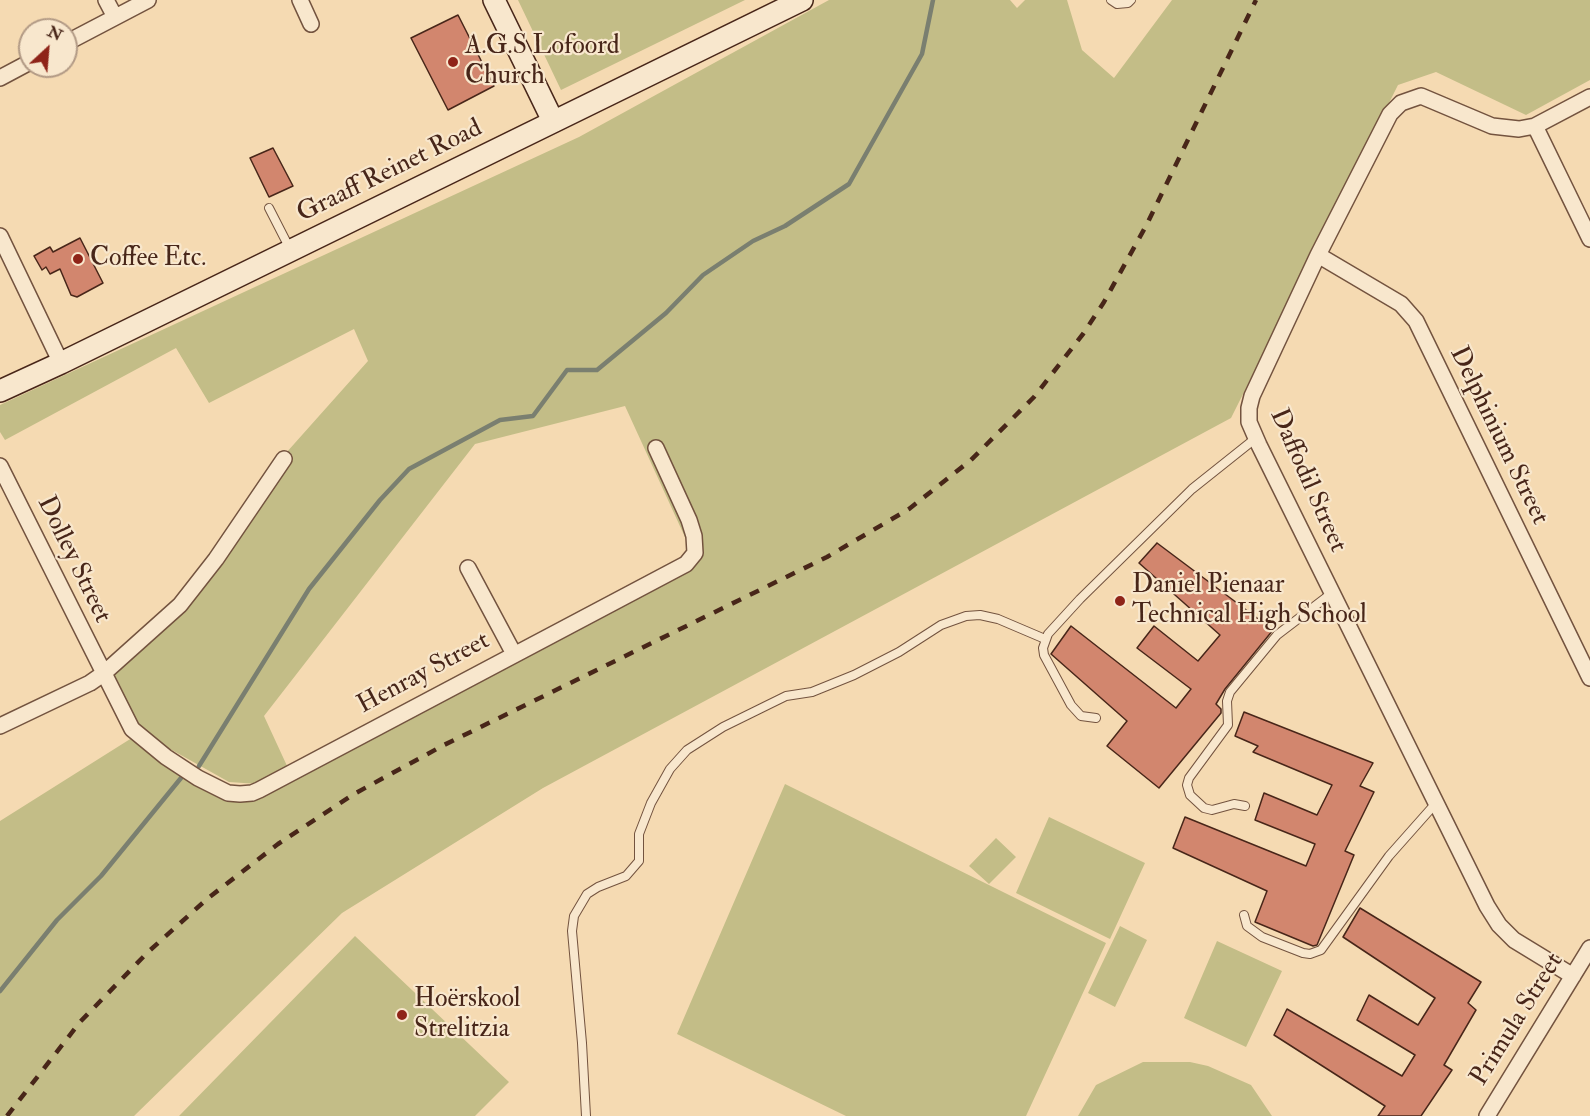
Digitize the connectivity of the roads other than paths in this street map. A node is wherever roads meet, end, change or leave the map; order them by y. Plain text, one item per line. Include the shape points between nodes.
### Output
1 (106, 0) edge
2 (148, 0) edge
3 (300, 0) edge
4 (494, 0) edge
5 (802, 0) edge
6 (1111, 0) edge
7 (1131, 0) edge
8 (115, 17) junction
9 (311, 24) dead end
10 (78, 37) edge
11 (18, 68) edge
12 (0, 78) edge
13 (1590, 97) edge
14 (553, 121) junction
15 (1535, 126) junction
16 (269, 208) dead end
17 (0, 236) edge
18 (1590, 239) edge
19 (290, 251) junction
20 (1318, 255) junction
21 (61, 363) junction
22 (0, 391) edge
23 (1256, 438) junction
24 (656, 448) dead end
25 (284, 459) dead end
26 (0, 466) edge
27 (468, 568) dead end
28 (1332, 593) junction
29 (1046, 639) junction
30 (514, 654) junction
31 (103, 674) junction
32 (1590, 678) edge
33 (1096, 718) dead end
34 (0, 726) edge
35 (1436, 803) junction
36 (1245, 806) dead end
37 (1244, 915) dead end
38 (1590, 948) edge
39 (1574, 976) junction
40 (586, 1116) edge
41 (1487, 1116) edge

1 - 8 street
2 - 8 street
3 - 9 street
4 - 14 main road
5 - 14 main road, Graaff Reinet Road
6 - 7 lane via 1117,4
8 - 10 street
11 - 12 street
13 - 15 street
14 - 19 main road, Graaff Reinet Road
15 - 18 street
15 - 20 street, Daffodil Street via 1492,126 1421,96 1401,103 1390,114
16 - 19 lane
17 - 21 street
19 - 21 main road, Graaff Reinet Road
20 - 23 street, Daffodil Street via 1252,396 1249,422
20 - 32 street, Delphinium Street via 1401,304 1416,321
21 - 22 main road, Graaff Reinet Road
23 - 28 street, Daffodil Street
23 - 29 lane via 1192,489 1080,599
24 - 30 street, Henray Street via 694,536 694,553 689,562
25 - 31 street via 196,586
26 - 31 street, Dolley Street
27 - 30 street
28 - 35 street, Daffodil Street
28 - 36 lane via 1277,635 1230,692 1228,725 1189,778 1190,795 1204,808
29 - 33 lane via 1044,655 1071,705 1081,716
29 - 40 lane via 998,619 966,616 941,625 854,675 812,692 786,696 687,750 670,769 651,803 639,834 639,861 626,876 586,894 574,916
30 - 31 street, Henray Street via 259,790 240,794 215,788 139,737
31 - 34 street
35 - 37 lane via 1389,856 1321,950 1303,953 1262,937 1247,926
35 - 39 street, Daffodil Street via 1499,925 1520,944
38 - 39 street, Primula Street
39 - 41 street, Primula Street

